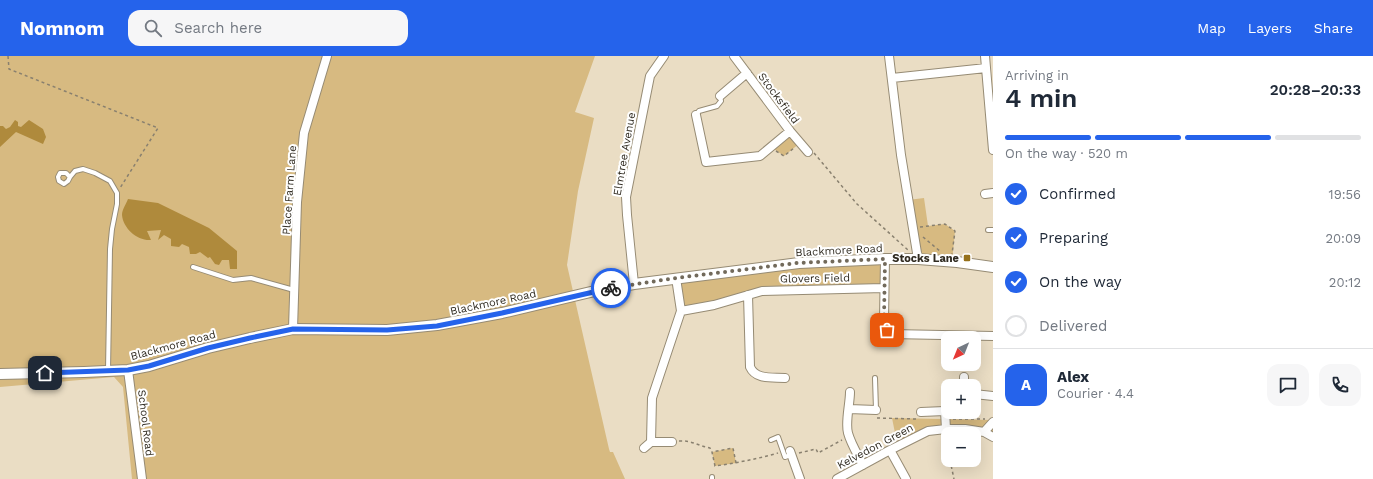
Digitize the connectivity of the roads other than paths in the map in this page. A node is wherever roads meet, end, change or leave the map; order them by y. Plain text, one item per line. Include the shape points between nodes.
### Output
1 (327, 56) edge
2 (664, 56) edge
3 (734, 56) edge
4 (889, 56) edge
5 (985, 56) edge
6 (986, 68) junction
7 (747, 73) junction
8 (892, 78) junction
9 (720, 96) joint
10 (696, 115) joint
11 (790, 131) junction
12 (993, 150) edge
13 (808, 152) road end
14 (70, 176) dead end
15 (885, 259) junction
16 (918, 259) junction
17 (192, 267) dead end
18 (993, 268) edge
19 (676, 278) junction
20 (634, 284) junction
21 (884, 288) junction
22 (294, 290) junction
23 (748, 295) junction
24 (681, 311) junction
25 (293, 329) junction
26 (993, 336) edge
27 (128, 370) junction
28 (108, 372) junction
29 (0, 374) edge
30 (785, 378) dead end
31 (875, 378) dead end
32 (850, 392) dead end
33 (981, 395) edge
34 (993, 396) edge
35 (849, 409) junction
36 (876, 410) joint
37 (921, 412) dead end
38 (993, 422) edge
39 (946, 427) edge
40 (941, 430) edge
41 (981, 432) edge
42 (984, 432) junction
43 (993, 438) edge
44 (771, 440) dead end
45 (651, 442) junction
46 (672, 442) road end
47 (644, 448) dead end
48 (890, 450) junction
49 (788, 453) joint
50 (863, 465) junction
51 (841, 478) edge
52 (142, 479) edge
53 (800, 479) edge
54 (906, 479) edge

1 - 22 street, Place Farm Lane via 304,133 297,202
2 - 20 street, Elmtree Avenue via 650,76 626,197
3 - 7 street, Stocksfield
4 - 8 street
5 - 6 street
6 - 8 street
6 - 12 street
7 - 9 street
7 - 11 street, Stocksfield
8 - 16 street via 901,155
9 - 10 lane via 721,101 717,106 699,111
10 - 11 street via 706,162 760,156
11 - 13 street, Stocksfield
14 - 28 lane via 75,171 83,169 95,173 110,182 117,193 110,249
15 - 16 street, Blackmore Road
15 - 19 street, Blackmore Road via 799,263
15 - 21 street
16 - 18 street, Blackmore Road
17 - 22 lane via 233,280 251,278
19 - 20 street, Blackmore Road
19 - 24 street
20 - 25 street, Blackmore Road via 437,326 387,330
21 - 23 street, Glovers Field via 762,290
21 - 26 street via 884,325 891,334
22 - 25 street, Place Farm Lane
23 - 24 street, Glovers Field
23 - 30 street via 752,371 765,377
24 - 45 street via 652,398
25 - 27 street, Blackmore Road via 208,348
27 - 28 street, Blackmore Road
27 - 52 street, School Road
28 - 29 street, Blackmore Road
31 - 36 lane
32 - 35 street
33 - 34 street
35 - 36 street
35 - 50 street via 850,437
37 - 39 street, Kelvedon Green via 945,411
38 - 42 street
40 - 48 street, Kelvedon Green via 928,431
41 - 42 street, Kelvedon Green
42 - 43 street, Kelvedon Green
44 - 49 lane via 778,437
45 - 46 street
45 - 47 street
48 - 50 street, Kelvedon Green
48 - 54 street
49 - 53 street
50 - 51 street, Kelvedon Green

